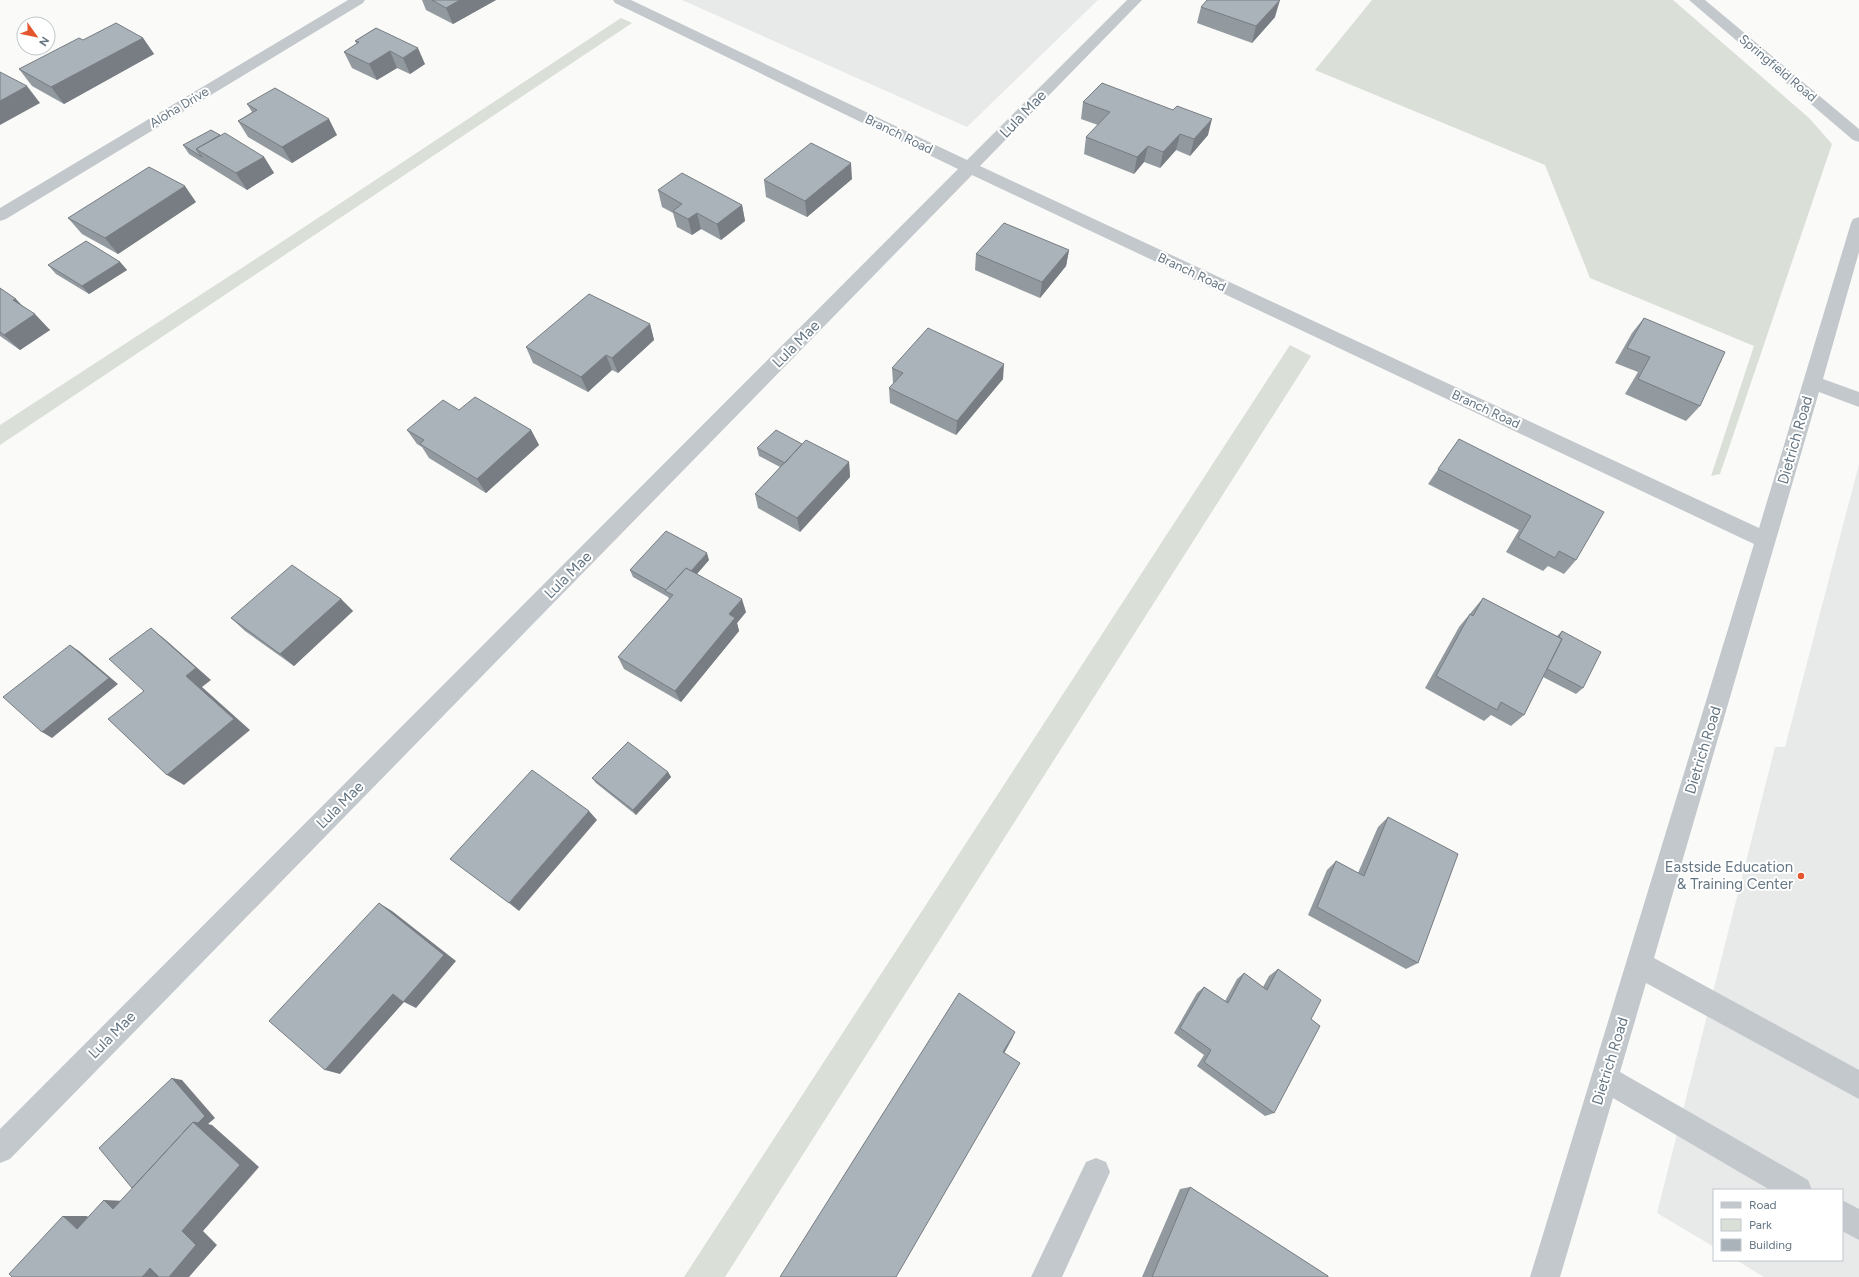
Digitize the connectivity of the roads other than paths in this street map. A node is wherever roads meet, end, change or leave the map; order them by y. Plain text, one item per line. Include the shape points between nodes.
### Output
1 (358, 0) edge
2 (620, 0) edge
3 (1135, 0) edge
4 (1696, 0) edge
5 (1859, 137) edge
6 (970, 168) junction
7 (0, 215) edge
8 (1859, 223) edge
9 (1812, 382) junction
10 (1859, 400) edge
11 (1766, 540) junction
12 (1638, 964) junction
13 (1605, 1078) junction
14 (1859, 1085) edge
15 (0, 1149) edge
16 (1096, 1172) dead end
17 (1796, 1189) edge
18 (1843, 1216) edge
19 (1859, 1225) edge
20 (1046, 1277) edge
21 (1545, 1277) edge

1 - 7 street, Aloha Drive
2 - 6 street, Branch Road
3 - 6 street, Lula Mae
4 - 5 street, Springfield Road
6 - 11 street, Branch Road
6 - 15 street, Lula Mae
8 - 9 street, Dietrich Road
9 - 10 street
9 - 11 street, Dietrich Road
11 - 12 street, Dietrich Road
12 - 13 street, Dietrich Road
12 - 14 street
13 - 17 street
13 - 21 street, Dietrich Road
16 - 20 street
18 - 19 street

